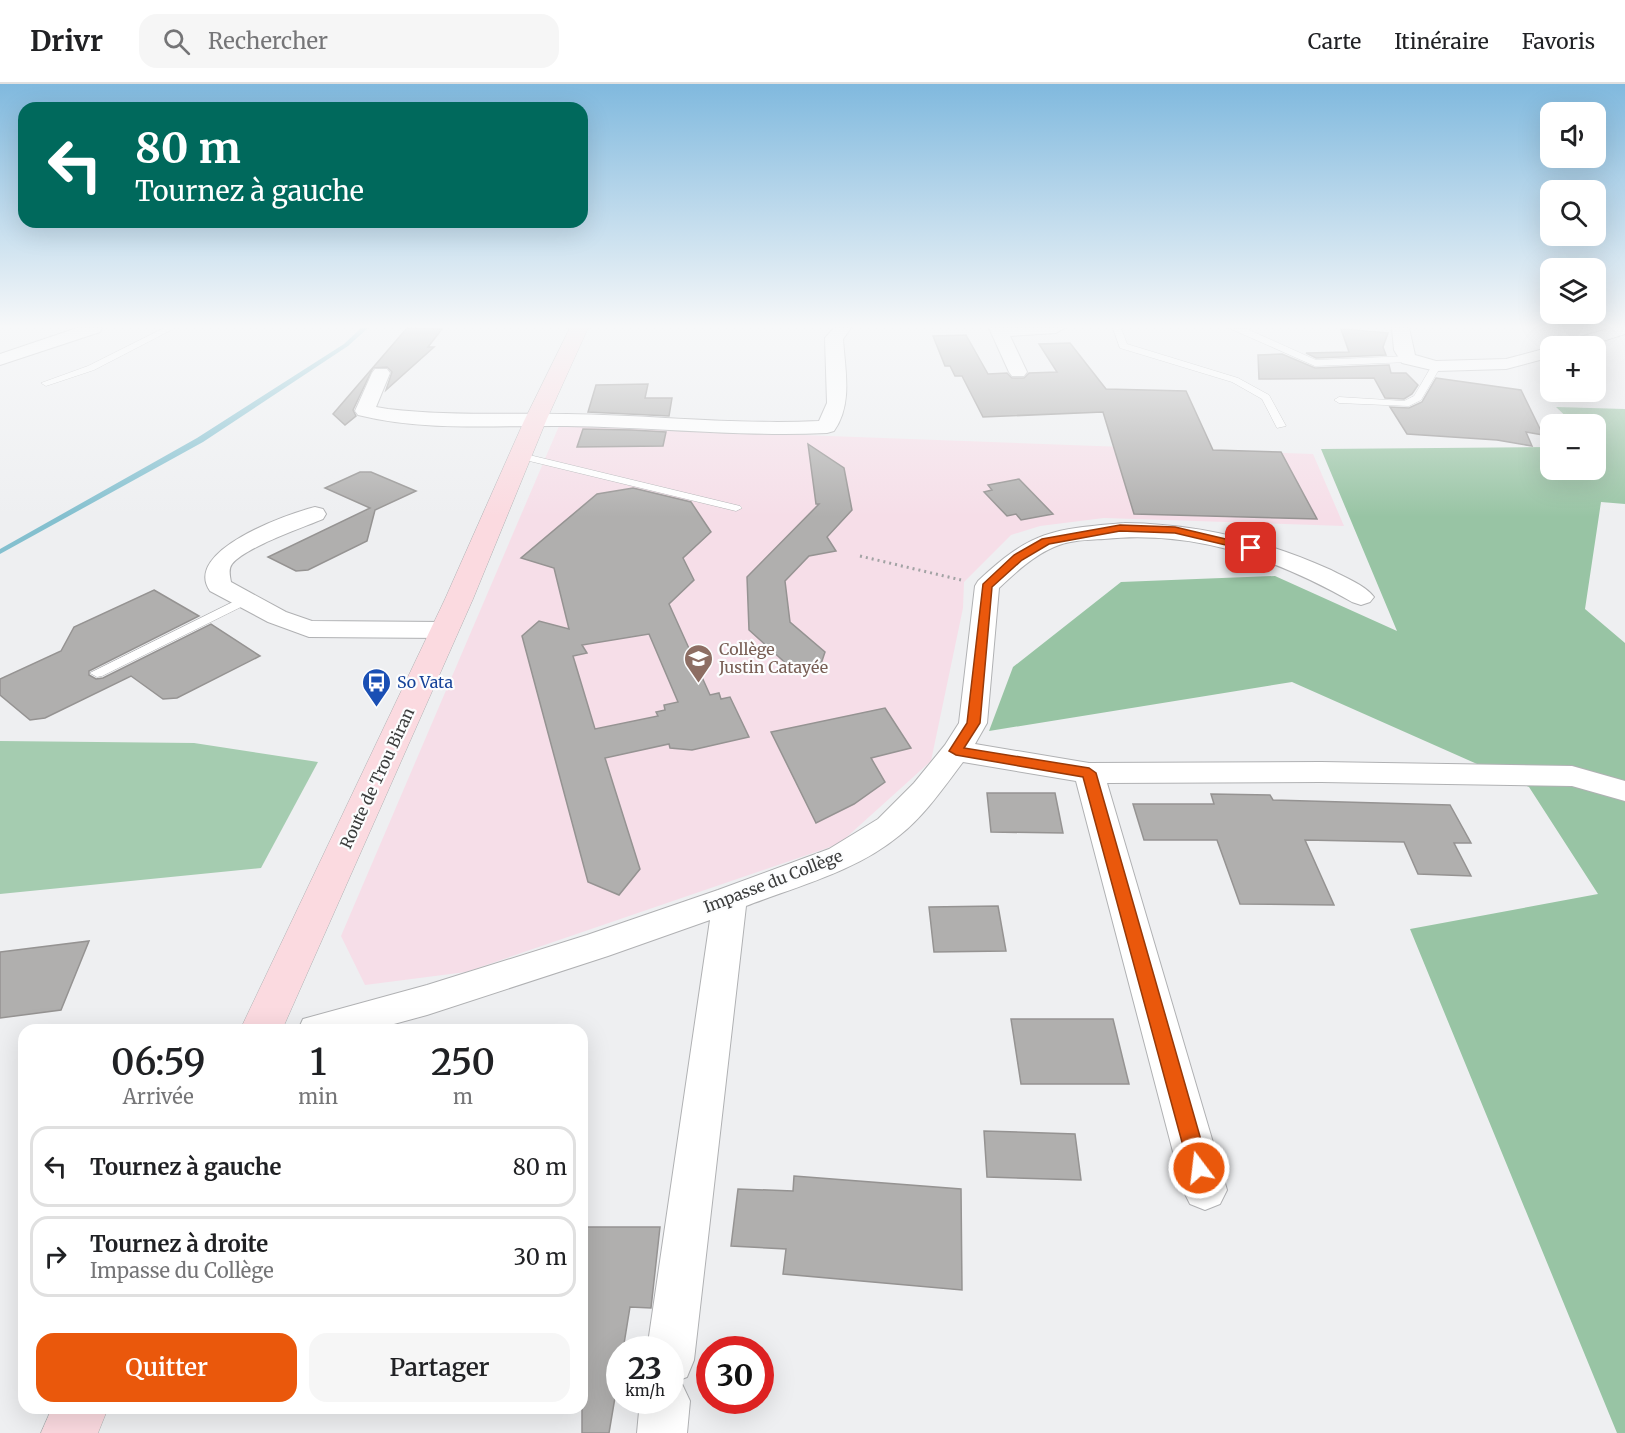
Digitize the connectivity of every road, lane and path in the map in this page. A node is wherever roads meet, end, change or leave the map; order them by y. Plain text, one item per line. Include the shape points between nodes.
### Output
1 (373, 391) edge
2 (550, 391) edge
3 (836, 391) edge
4 (1255, 391) edge
5 (1422, 391) edge
6 (1339, 400) dead end
7 (535, 422) junction
8 (1281, 426) dead end
9 (521, 456) junction
10 (736, 507) dead end
11 (315, 514) dead end
12 (860, 556) dead end
13 (987, 586) junction
14 (1361, 597) dead end
15 (245, 600) junction
16 (444, 630) junction
17 (97, 673) dead end
18 (956, 751) junction
19 (1089, 773) junction
20 (1625, 791) edge
21 (730, 899) junction
22 (264, 1024) edge
23 (339, 1024) edge
24 (1205, 1190) dead end
25 (673, 1336) edge
26 (78, 1414) edge
27 (664, 1414) edge
28 (69, 1433) edge
29 (662, 1433) edge

1 - 7 street via 365,411
2 - 7 main road, Route de Trou Biran
3 - 7 street via 837,403 827,427
4 - 8 lane via 1266,397
5 - 6 lane via 1406,404
7 - 9 main road, Route de Trou Biran
9 - 10 lane
9 - 16 main road, Route de Trou Biran
11 - 15 street via 221,561 217,570 219,586
12 - 13 path
13 - 14 street via 1018,557 1046,541 1131,528 1175,530 1233,542 1330,577
13 - 18 street, Impasse du Collège via 973,723
15 - 16 street via 309,630
15 - 17 lane
16 - 22 main road, Route de Trou Biran
18 - 19 street
18 - 21 street, Impasse du Collège via 889,827 841,857
19 - 20 street via 1572,776
19 - 24 street
21 - 23 street, Impasse du Collège via 427,1000
21 - 25 street
26 - 28 main road
27 - 29 street

